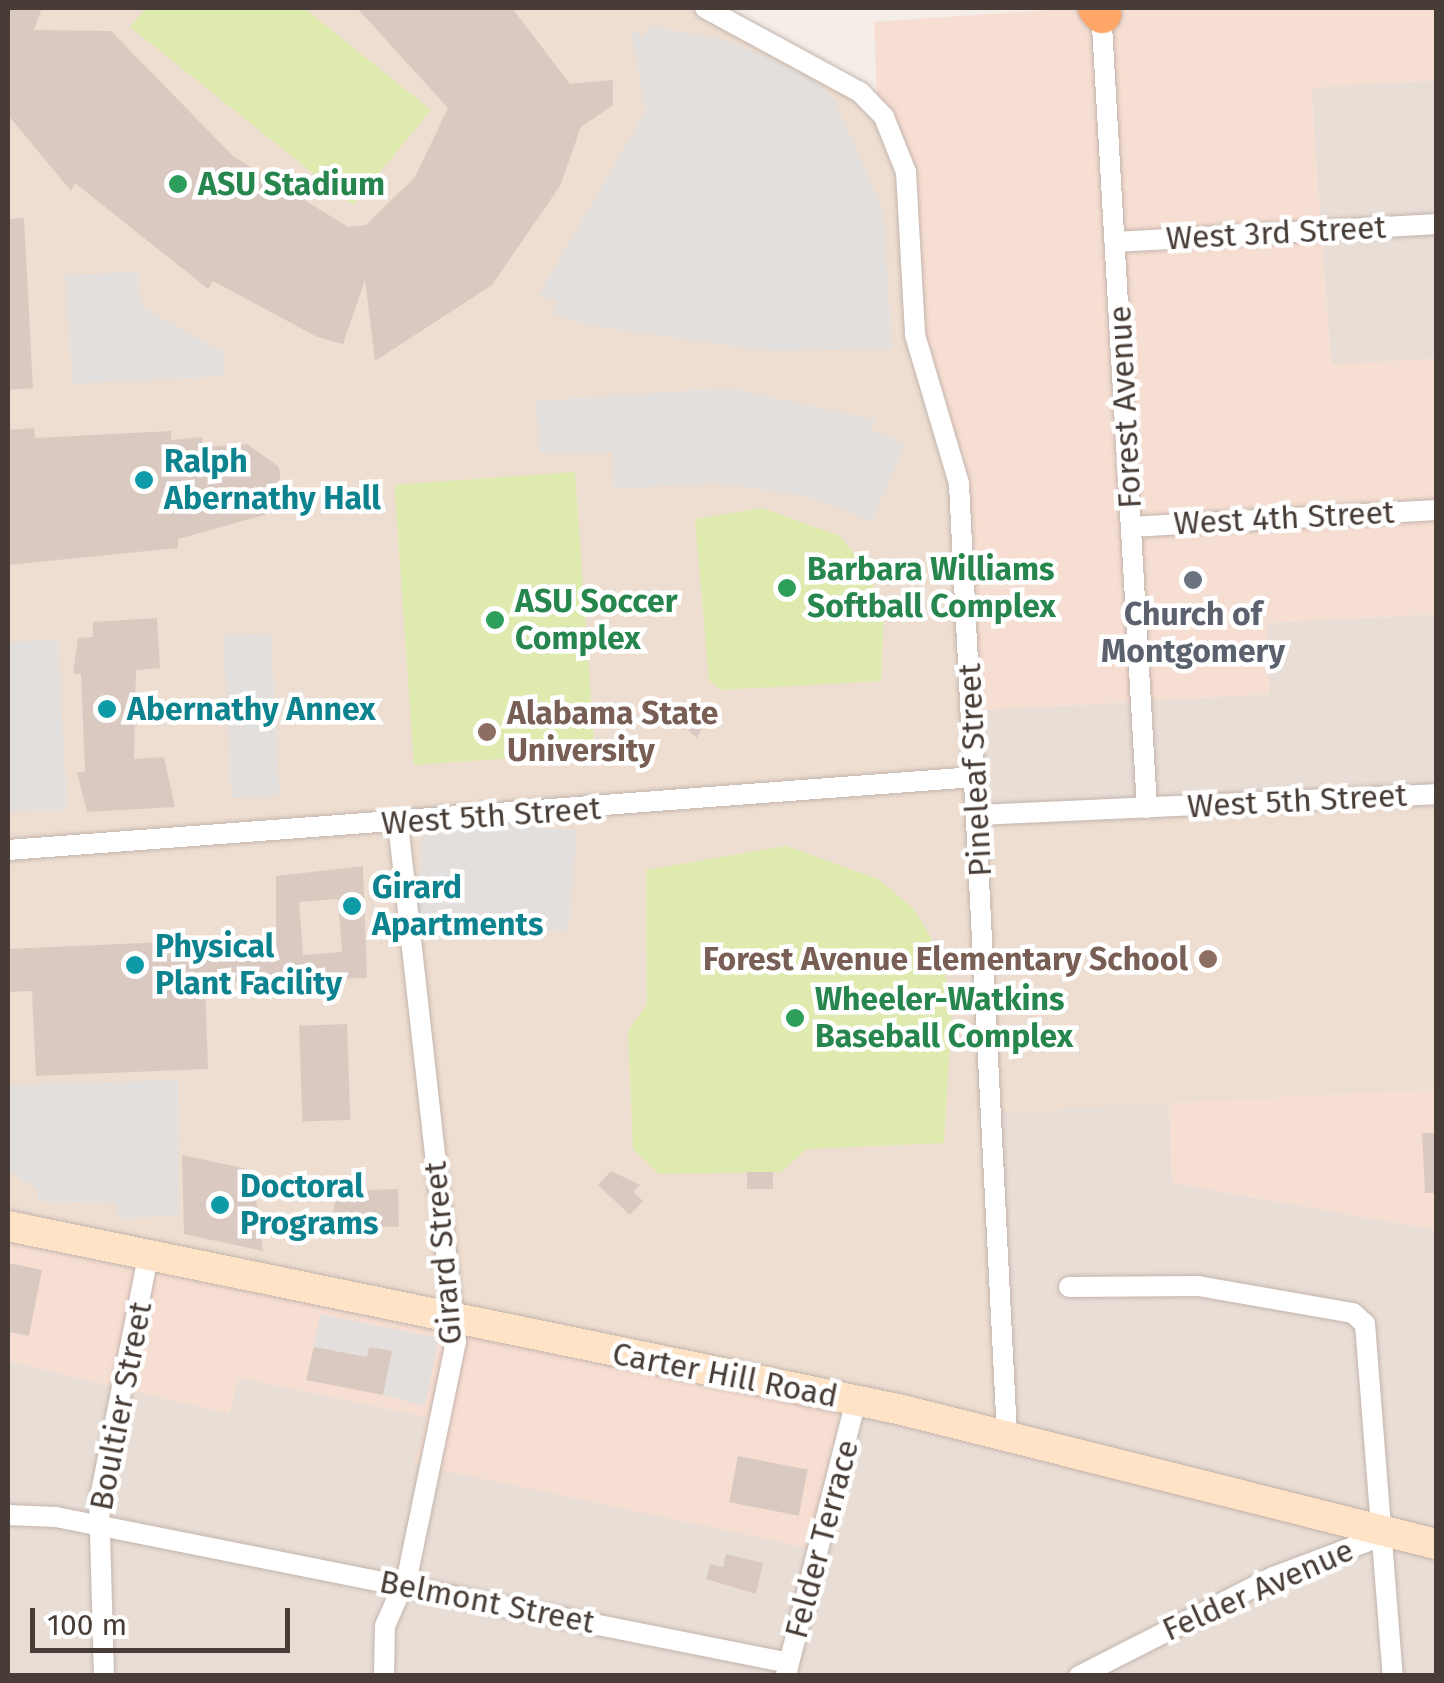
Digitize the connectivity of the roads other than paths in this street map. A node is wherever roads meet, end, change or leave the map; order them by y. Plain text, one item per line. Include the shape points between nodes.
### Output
1 (705, 8) edge
2 (1100, 10) edge
3 (1436, 224) edge
4 (1116, 242) junction
5 (1436, 510) edge
6 (1131, 527) junction
7 (975, 777) junction
8 (1436, 794) edge
9 (1147, 808) junction
10 (977, 816) junction
11 (398, 823) junction
12 (8, 850) edge
13 (8, 1226) edge
14 (148, 1256) junction
15 (1068, 1287) dead end
16 (454, 1322) junction
17 (856, 1401) junction
18 (1006, 1434) junction
19 (8, 1515) edge
20 (98, 1525) junction
21 (1385, 1536) junction
22 (1436, 1544) edge
23 (399, 1587) junction
24 (788, 1669) edge
25 (104, 1676) edge
26 (384, 1676) edge
27 (1079, 1676) edge
28 (1393, 1676) edge

1 - 7 street, Pineleaf Street via 842,77 884,117 906,172 920,362 959,484
2 - 4 street, Forest Avenue
3 - 4 street, West 3rd Street
4 - 6 street, Forest Avenue
5 - 6 street, West 4th Street
6 - 9 street, Forest Avenue
7 - 10 street, Pineleaf Street
7 - 11 street, West 5th Street
8 - 9 street, West 5th Street
9 - 10 street, West 5th Street
10 - 18 street, Pineleaf Street
11 - 12 street, West 5th Street
11 - 16 street, Girard Street
13 - 14 main road, Carter Hill Road
14 - 16 main road, Carter Hill Road
14 - 20 street, Boultier Street
15 - 21 street via 1198,1286 1358,1316 1369,1336
16 - 17 main road, Carter Hill Road
16 - 23 street, Girard Street
17 - 18 main road, Carter Hill Road
17 - 24 street, Felder Terrace
18 - 21 main road, Carter Hill Road
19 - 20 street, Belmont Street
20 - 23 street, Belmont Street
20 - 25 street, Boultier Street
21 - 22 main road, Carter Hill Road
21 - 27 street, Felder Avenue via 1274,1576
21 - 28 street
23 - 24 street, Belmont Street
23 - 26 street, Girard Street via 385,1626

